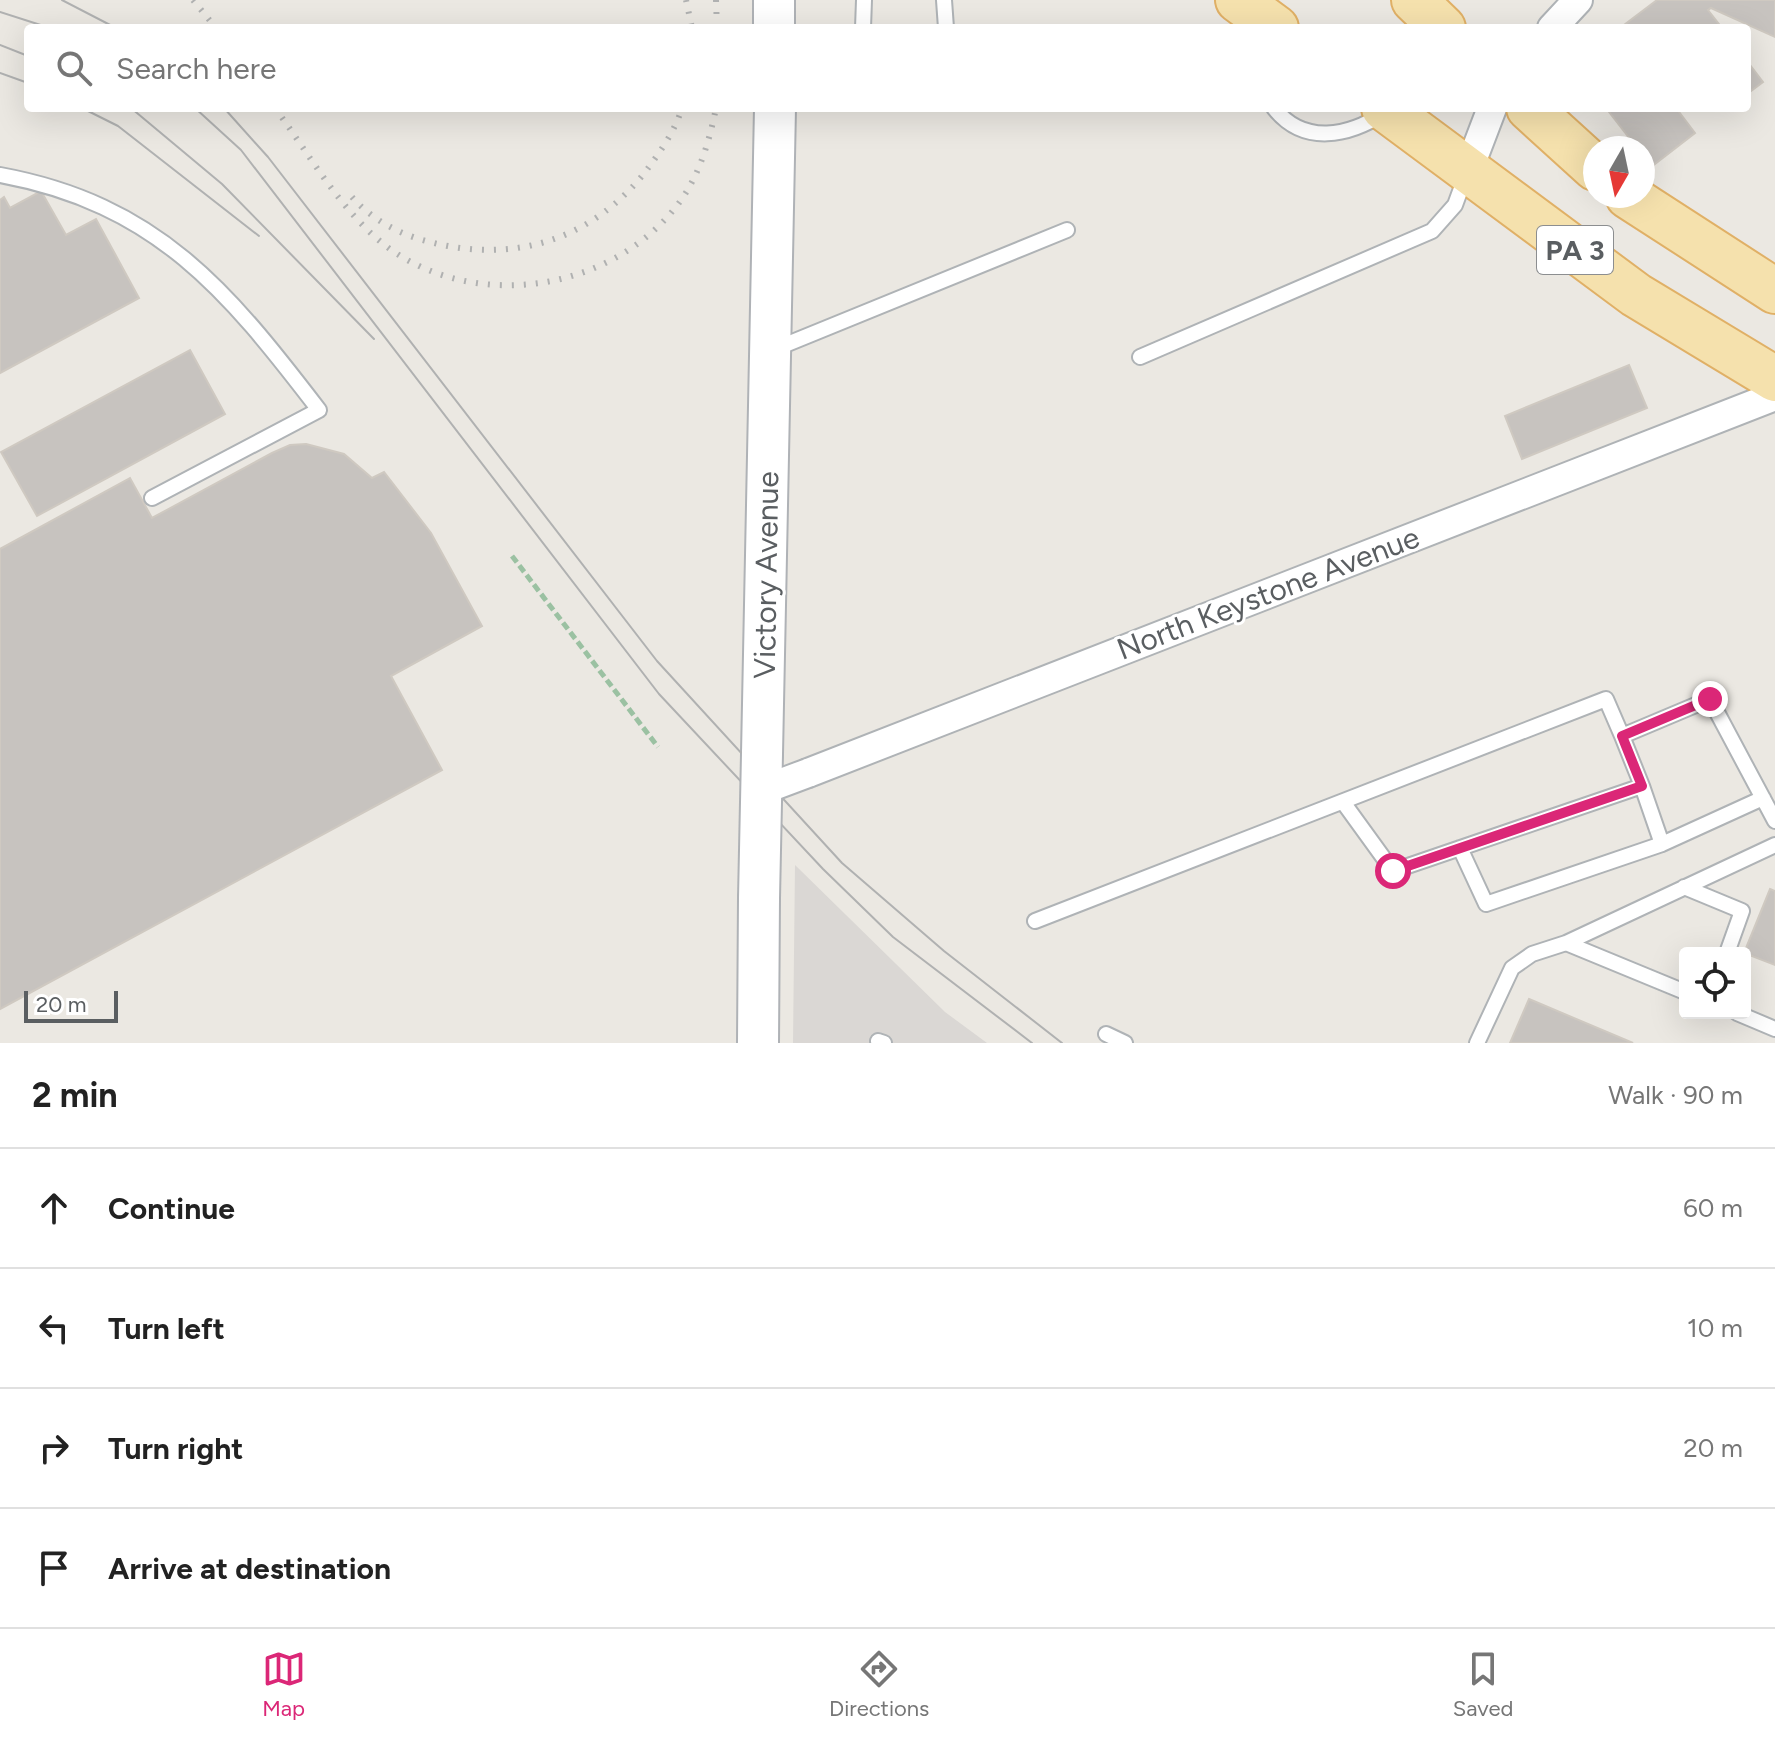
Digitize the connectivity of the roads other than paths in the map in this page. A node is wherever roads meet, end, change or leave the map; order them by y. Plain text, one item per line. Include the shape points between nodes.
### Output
1 (774, 0) edge
2 (864, 0) edge
3 (944, 0) edge
4 (1414, 0) edge
5 (1578, 0) edge
6 (774, 24) edge
7 (863, 24) edge
8 (946, 24) edge
9 (1439, 24) edge
10 (1556, 24) edge
11 (775, 112) edge
12 (1280, 112) edge
13 (1382, 112) edge
14 (1390, 112) edge
15 (1490, 112) edge
16 (1533, 112) edge
17 (1583, 157) edge
18 (1468, 171) junction
19 (0, 175) edge
20 (1647, 208) edge
21 (1067, 230) dead end
22 (1775, 291) edge
23 (770, 350) junction
24 (1140, 357) dead end
25 (1775, 379) edge
26 (1775, 396) edge
27 (152, 498) dead end
28 (1622, 736) junction
29 (761, 773) junction
30 (1642, 786) junction
31 (1763, 798) junction
32 (1343, 802) junction
33 (1775, 821) edge
34 (1662, 844) junction
35 (1775, 845) edge
36 (1460, 848) junction
37 (1684, 887) junction
38 (1035, 921) dead end
39 (1566, 943) junction
40 (1729, 947) edge
41 (1679, 990) edge
42 (1751, 1019) edge
43 (1775, 1029) edge
44 (1106, 1034) dead end
45 (758, 1043) edge
46 (1125, 1043) edge
47 (1477, 1043) edge

1 - 6 street
2 - 7 lane
3 - 8 lane
4 - 9 main road
5 - 10 street
11 - 23 street, Victory Avenue
12 - 13 lane via 1304,129 1336,135 1356,130
14 - 18 main road, PA 3
15 - 18 street
16 - 17 main road
18 - 24 lane via 1455,205 1432,231
18 - 25 main road, PA 3 via 1636,295
19 - 27 lane via 44,183 100,204 172,249 247,316 319,410
20 - 22 main road, PA 3
21 - 23 lane
23 - 29 street, Victory Avenue
26 - 29 street, North Keystone Avenue, bridge via 808,773
28 - 30 lane
28 - 31 lane via 1710,699
28 - 32 lane via 1606,699
29 - 45 street, Victory Avenue, bridge
30 - 34 lane
30 - 36 lane
31 - 33 lane
31 - 34 lane
32 - 36 lane via 1393,871
32 - 38 lane
34 - 36 lane via 1486,904
35 - 37 lane
37 - 39 lane
37 - 40 lane via 1742,911
39 - 41 lane
39 - 47 lane via 1532,954 1512,968
42 - 43 lane
44 - 46 lane

